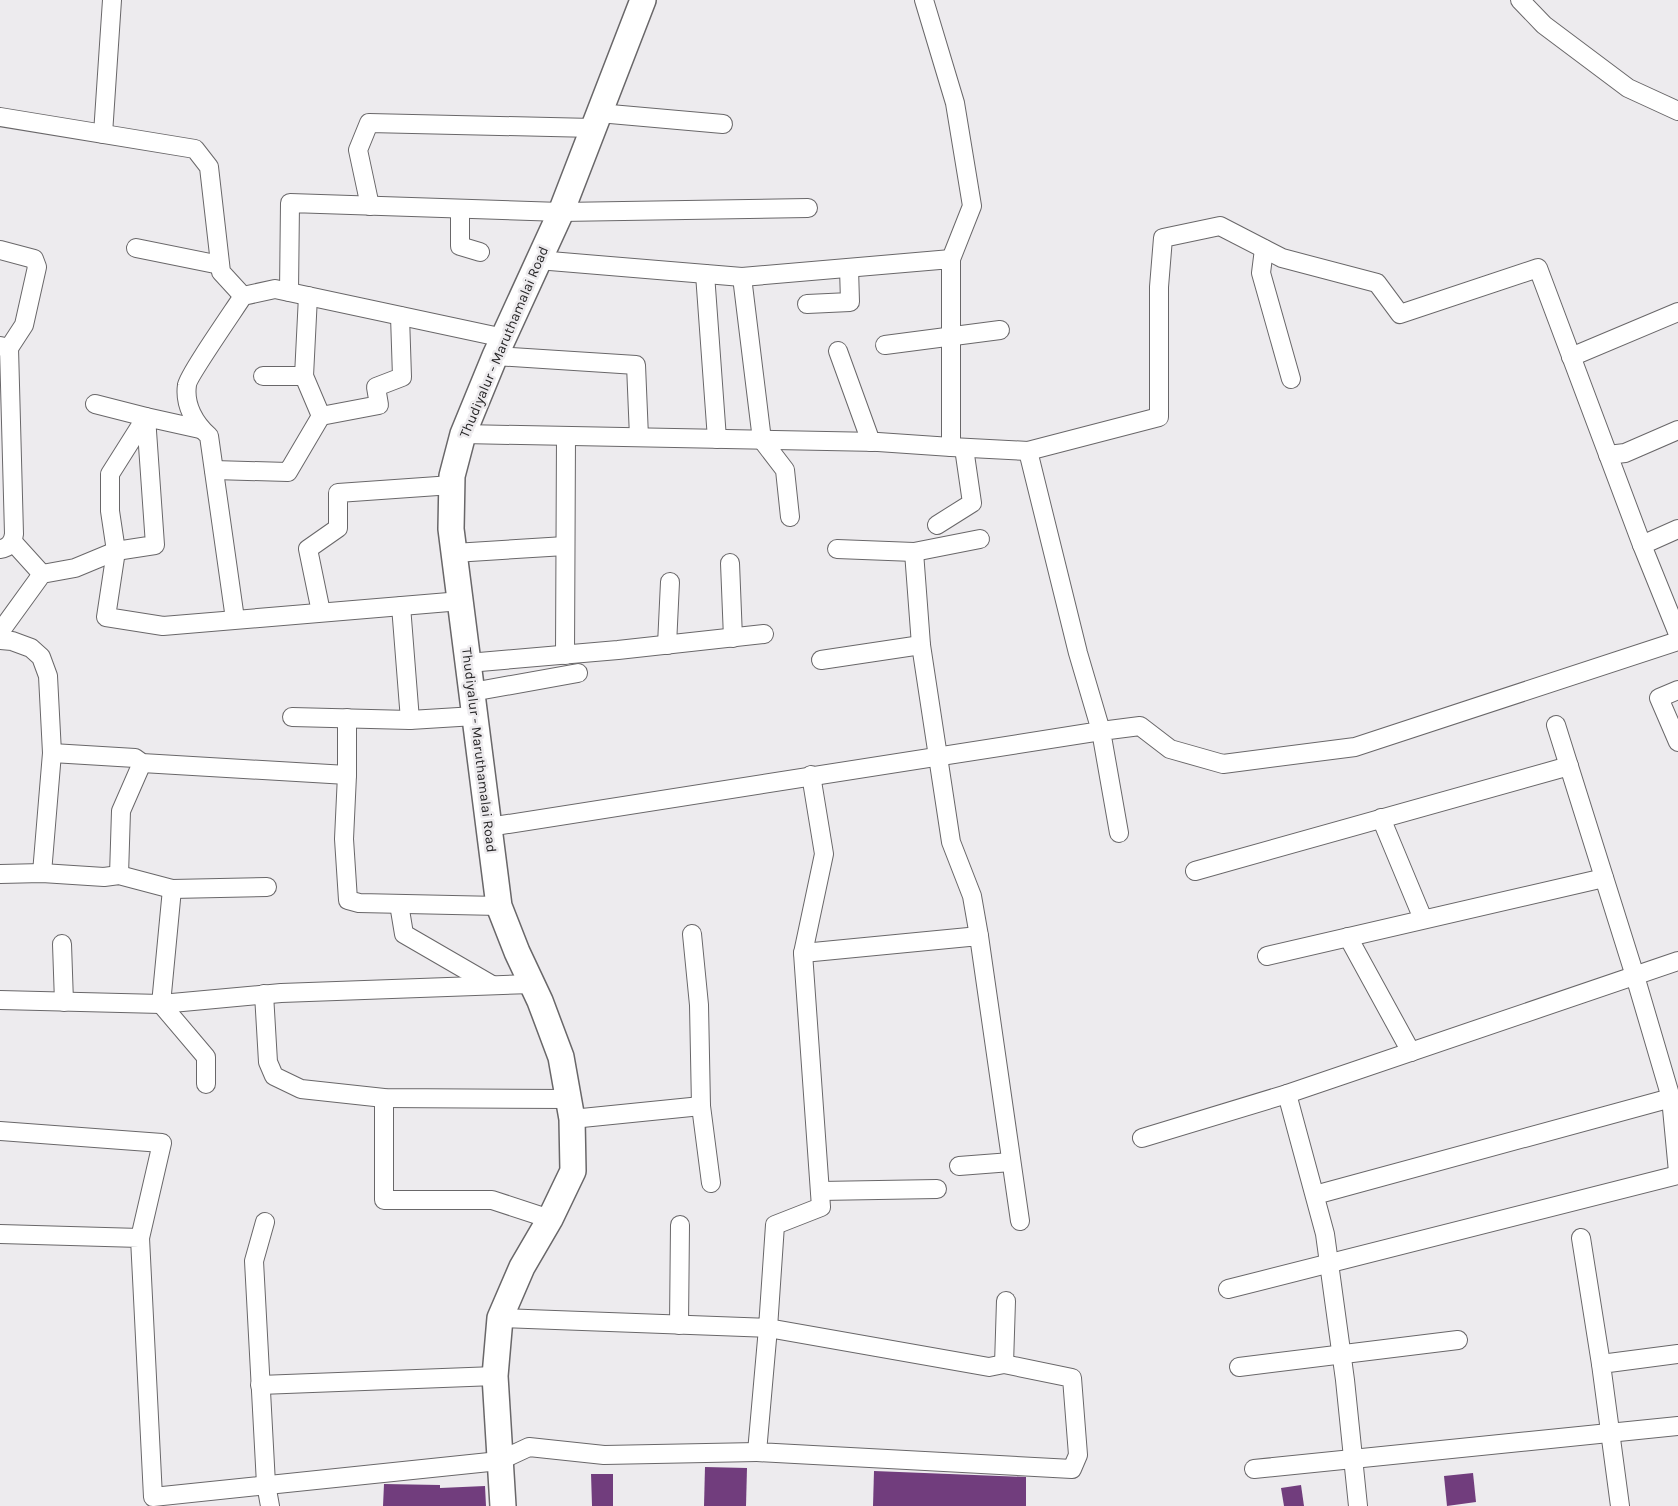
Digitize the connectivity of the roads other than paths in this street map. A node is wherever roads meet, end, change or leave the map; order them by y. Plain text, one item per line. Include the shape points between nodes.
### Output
1 (112, 0) edge
2 (643, 0) edge
3 (924, 0) edge
4 (1520, 0) edge
5 (1678, 111) edge
6 (0, 117) edge
7 (596, 120) junction
8 (723, 124) dead end
9 (103, 134) junction
10 (370, 206) junction
11 (808, 208) dead end
12 (460, 209) junction
13 (561, 212) junction
14 (136, 248) dead end
15 (1264, 249) junction
16 (0, 250) edge
17 (480, 252) dead end
18 (951, 259) junction
19 (538, 260) junction
20 (220, 265) junction
21 (849, 268) junction
22 (705, 274) junction
23 (742, 278) junction
24 (289, 292) junction
25 (243, 296) junction
26 (308, 296) junction
27 (807, 304) dead end
28 (1678, 312) edge
29 (400, 316) junction
30 (1000, 330) dead end
31 (951, 336) junction
32 (885, 345) dead end
33 (5, 347) edge
34 (500, 347) junction
35 (838, 351) dead end
36 (1571, 357) junction
37 (263, 376) dead end
38 (304, 376) junction
39 (1291, 379) dead end
40 (95, 404) dead end
41 (321, 416) junction
42 (146, 417) junction
43 (200, 429) junction
44 (1678, 430) edge
45 (463, 434) junction
46 (6, 436) edge
47 (566, 436) junction
48 (639, 437) junction
49 (717, 439) junction
50 (762, 440) junction
51 (870, 442) junction
52 (957, 447) junction
53 (1028, 451) junction
54 (1608, 455) junction
55 (214, 470) junction
56 (452, 485) junction
57 (790, 517) dead end
58 (937, 525) dead end
59 (1678, 529) edge
60 (980, 540) dead end
61 (6, 545) edge
62 (1642, 545) junction
63 (565, 546) junction
64 (838, 549) dead end
65 (116, 551) junction
66 (914, 552) junction
67 (454, 553) junction
68 (730, 563) dead end
69 (42, 574) junction
70 (670, 582) dead end
71 (461, 602) junction
72 (401, 606) junction
73 (321, 612) junction
74 (235, 619) junction
75 (0, 632) edge
76 (764, 634) dead end
77 (1678, 634) edge
78 (733, 638) junction
79 (0, 640) edge
80 (1678, 642) edge
81 (921, 644) junction
82 (667, 645) junction
83 (565, 655) junction
84 (821, 660) dead end
85 (468, 663) junction
86 (578, 673) dead end
87 (1678, 690) edge
88 (472, 692) junction
89 (475, 716) junction
90 (292, 717) dead end
91 (346, 718) junction
92 (410, 720) junction
93 (1556, 725) dead end
94 (1101, 731) junction
95 (1678, 742) edge
96 (52, 753) junction
97 (938, 756) junction
98 (142, 763) junction
99 (1569, 766) junction
100 (347, 775) junction
101 (811, 775) junction
102 (1381, 818) junction
103 (490, 827) junction
104 (1119, 834) dead end
105 (1195, 871) dead end
106 (42, 873) junction
107 (0, 874) edge
108 (119, 875) junction
109 (1604, 878) junction
110 (267, 887) dead end
111 (172, 889) junction
112 (399, 904) junction
113 (499, 906) junction
114 (1423, 920) junction
115 (692, 934) dead end
116 (979, 936) junction
117 (1348, 937) junction
118 (62, 944) dead end
119 (803, 953) junction
120 (1267, 956) dead end
121 (1678, 961) edge
122 (1635, 976) junction
123 (532, 984) junction
124 (492, 985) junction
125 (264, 994) junction
126 (0, 1000) edge
127 (64, 1002) junction
128 (161, 1004) junction
129 (1411, 1052) junction
130 (206, 1084) dead end
131 (1288, 1094) junction
132 (384, 1098) junction
133 (1671, 1098) junction
134 (701, 1106) junction
135 (570, 1109) junction
136 (0, 1131) edge
137 (1142, 1138) dead end
138 (1011, 1162) junction
139 (959, 1166) dead end
140 (1678, 1169) edge
141 (711, 1182) dead end
142 (936, 1189) dead end
143 (820, 1191) junction
144 (1315, 1195) junction
145 (550, 1220) junction
146 (1020, 1220) dead end
147 (265, 1222) dead end
148 (680, 1225) dead end
149 (0, 1234) edge
150 (140, 1238) junction
151 (1581, 1238) dead end
152 (1329, 1264) junction
153 (1228, 1289) dead end
154 (1006, 1301) dead end
155 (500, 1318) junction
156 (678, 1325) junction
157 (768, 1328) junction
158 (1458, 1340) dead end
159 (1678, 1354) edge
160 (1341, 1355) junction
161 (1004, 1364) junction
162 (1601, 1364) junction
163 (1239, 1367) dead end
164 (494, 1376) junction
165 (260, 1386) junction
166 (1678, 1426) edge
167 (1608, 1433) junction
168 (756, 1452) junction
169 (1353, 1460) junction
170 (499, 1462) junction
171 (1254, 1469) dead end
172 (266, 1484) junction
173 (270, 1506) edge
174 (502, 1506) edge
175 (1358, 1506) edge
176 (1620, 1506) edge

1 - 9 street
2 - 7 main road, Thudiyalur - Maruthamalai Road
3 - 18 street via 955,103 972,206
4 - 5 street via 1544,25 1628,88
6 - 9 street
7 - 8 street
7 - 10 street via 369,123 358,150
7 - 13 main road, Thudiyalur - Maruthamalai Road
9 - 20 street via 195,150 209,167
10 - 12 street
10 - 24 street via 290,202
11 - 13 street
12 - 13 street
12 - 17 street via 460,246
13 - 19 main road, Thudiyalur - Maruthamalai Road
14 - 20 street
15 - 36 street via 1282,258 1377,283 1400,314 1538,268
15 - 39 street via 1261,273
15 - 53 street via 1220,226 1163,238 1159,287 1159,417
16 - 33 street via 34,259 37,267 24,326
18 - 21 street
18 - 31 street
19 - 22 street
19 - 34 main road, Thudiyalur - Maruthamalai Road
20 - 25 street via 221,272
21 - 23 street
21 - 27 street via 850,302
22 - 23 street
22 - 49 street
23 - 50 street
24 - 25 street via 275,289
24 - 26 street
25 - 43 street via 187,384 190,414
26 - 29 street
26 - 38 street
28 - 36 street
29 - 34 street
29 - 41 street via 402,377 376,388 379,405
30 - 31 street
31 - 32 street
31 - 52 street
33 - 46 street
34 - 45 main road, Thudiyalur - Maruthamalai Road
34 - 48 street via 636,365
35 - 51 street
36 - 54 street
37 - 38 street
38 - 41 street
40 - 42 street
41 - 55 street via 288,472
42 - 43 street
42 - 65 street via 110,474 110,511
42 - 65 street via 155,545
43 - 55 street via 209,436
44 - 54 street via 1625,453
45 - 47 street
45 - 56 main road, Thudiyalur - Maruthamalai Road
46 - 61 street
47 - 48 street
47 - 63 street
48 - 49 street
49 - 50 street
50 - 51 street
50 - 57 street via 785,470
51 - 52 street
52 - 53 street
52 - 58 street via 972,503
53 - 94 street via 1078,653
54 - 62 street
55 - 74 street
56 - 67 main road, Thudiyalur - Maruthamalai Road
56 - 73 street via 338,493 338,528 308,549
59 - 62 street
60 - 66 street
61 - 69 street
62 - 77 street
63 - 67 street
63 - 83 street
64 - 66 street
65 - 69 street via 76,568
65 - 74 street via 106,617 163,626
66 - 81 street
67 - 71 main road, Thudiyalur - Maruthamalai Road
68 - 78 street
69 - 75 street
70 - 82 street
71 - 72 street
71 - 85 main road, Thudiyalur - Maruthamalai Road
72 - 73 street
72 - 92 street
73 - 74 street
76 - 78 street
78 - 82 street
79 - 96 street via 12,640 31,648 41,658 48,676
80 - 94 street via 1354,747 1223,764 1170,749 1140,726
81 - 84 street
81 - 97 street
82 - 83 street
83 - 85 street
85 - 88 main road, Thudiyalur - Maruthamalai Road
86 - 88 street
87 - 95 street via 1659,698
88 - 89 main road, Thudiyalur - Maruthamalai Road
89 - 92 street
89 - 103 main road, Thudiyalur - Maruthamalai Road
90 - 91 street
91 - 92 street
91 - 100 street
93 - 99 street
94 - 97 street
94 - 104 street
96 - 98 street via 135,758
96 - 106 street
97 - 101 street
97 - 116 street via 951,842 972,896
98 - 100 street
98 - 108 street via 121,811
99 - 102 street
99 - 109 street
100 - 112 street via 344,839 348,900
101 - 103 street
101 - 119 street via 824,854
102 - 105 street
102 - 114 street
103 - 113 main road, Thudiyalur - Maruthamalai Road
106 - 107 street
106 - 108 street
108 - 111 street
109 - 114 street
109 - 122 street
110 - 111 street
111 - 128 street
112 - 113 street
112 - 124 street via 404,934
113 - 123 main road, Thudiyalur - Maruthamalai Road
114 - 117 street
115 - 134 street via 699,1005
116 - 119 street
116 - 138 street
117 - 120 street
117 - 129 street
118 - 127 street
119 - 143 street
121 - 122 street
122 - 129 street
122 - 133 street
123 - 124 street
123 - 135 main road, Thudiyalur - Maruthamalai Road via 561,1057
124 - 125 street
125 - 128 street
125 - 132 street via 268,1062 274,1076 301,1089
126 - 127 street
127 - 128 street
128 - 130 street via 206,1057
129 - 131 street
131 - 137 street
131 - 144 street
132 - 135 street
132 - 145 street via 384,1200 492,1200
133 - 140 street
133 - 144 street
134 - 135 street
134 - 141 street
135 - 145 main road, Thudiyalur - Maruthamalai Road via 573,1172
136 - 150 street via 162,1143
138 - 139 street
138 - 146 street
140 - 152 street
142 - 143 street
143 - 157 street via 821,1207 775,1225
144 - 152 street
145 - 155 main road, Thudiyalur - Maruthamalai Road via 522,1267
147 - 165 street via 254,1262
148 - 156 street
149 - 150 street
150 - 172 street via 153,1497
151 - 162 street
152 - 153 street
152 - 160 street
154 - 161 street
155 - 156 street
155 - 164 main road, Thudiyalur - Maruthamalai Road
156 - 157 street
157 - 161 street via 989,1367
157 - 168 street
158 - 160 street
159 - 162 street
160 - 163 street
160 - 169 street
161 - 168 street via 1072,1378 1078,1455 1072,1469
162 - 167 street
164 - 165 street
164 - 170 main road, Thudiyalur - Maruthamalai Road
165 - 172 street
166 - 167 street
167 - 169 street
167 - 176 street
168 - 170 street via 604,1455 529,1447
169 - 171 street
169 - 175 street
170 - 172 street
170 - 174 main road, Thudiyalur - Maruthamalai Road
172 - 173 street

